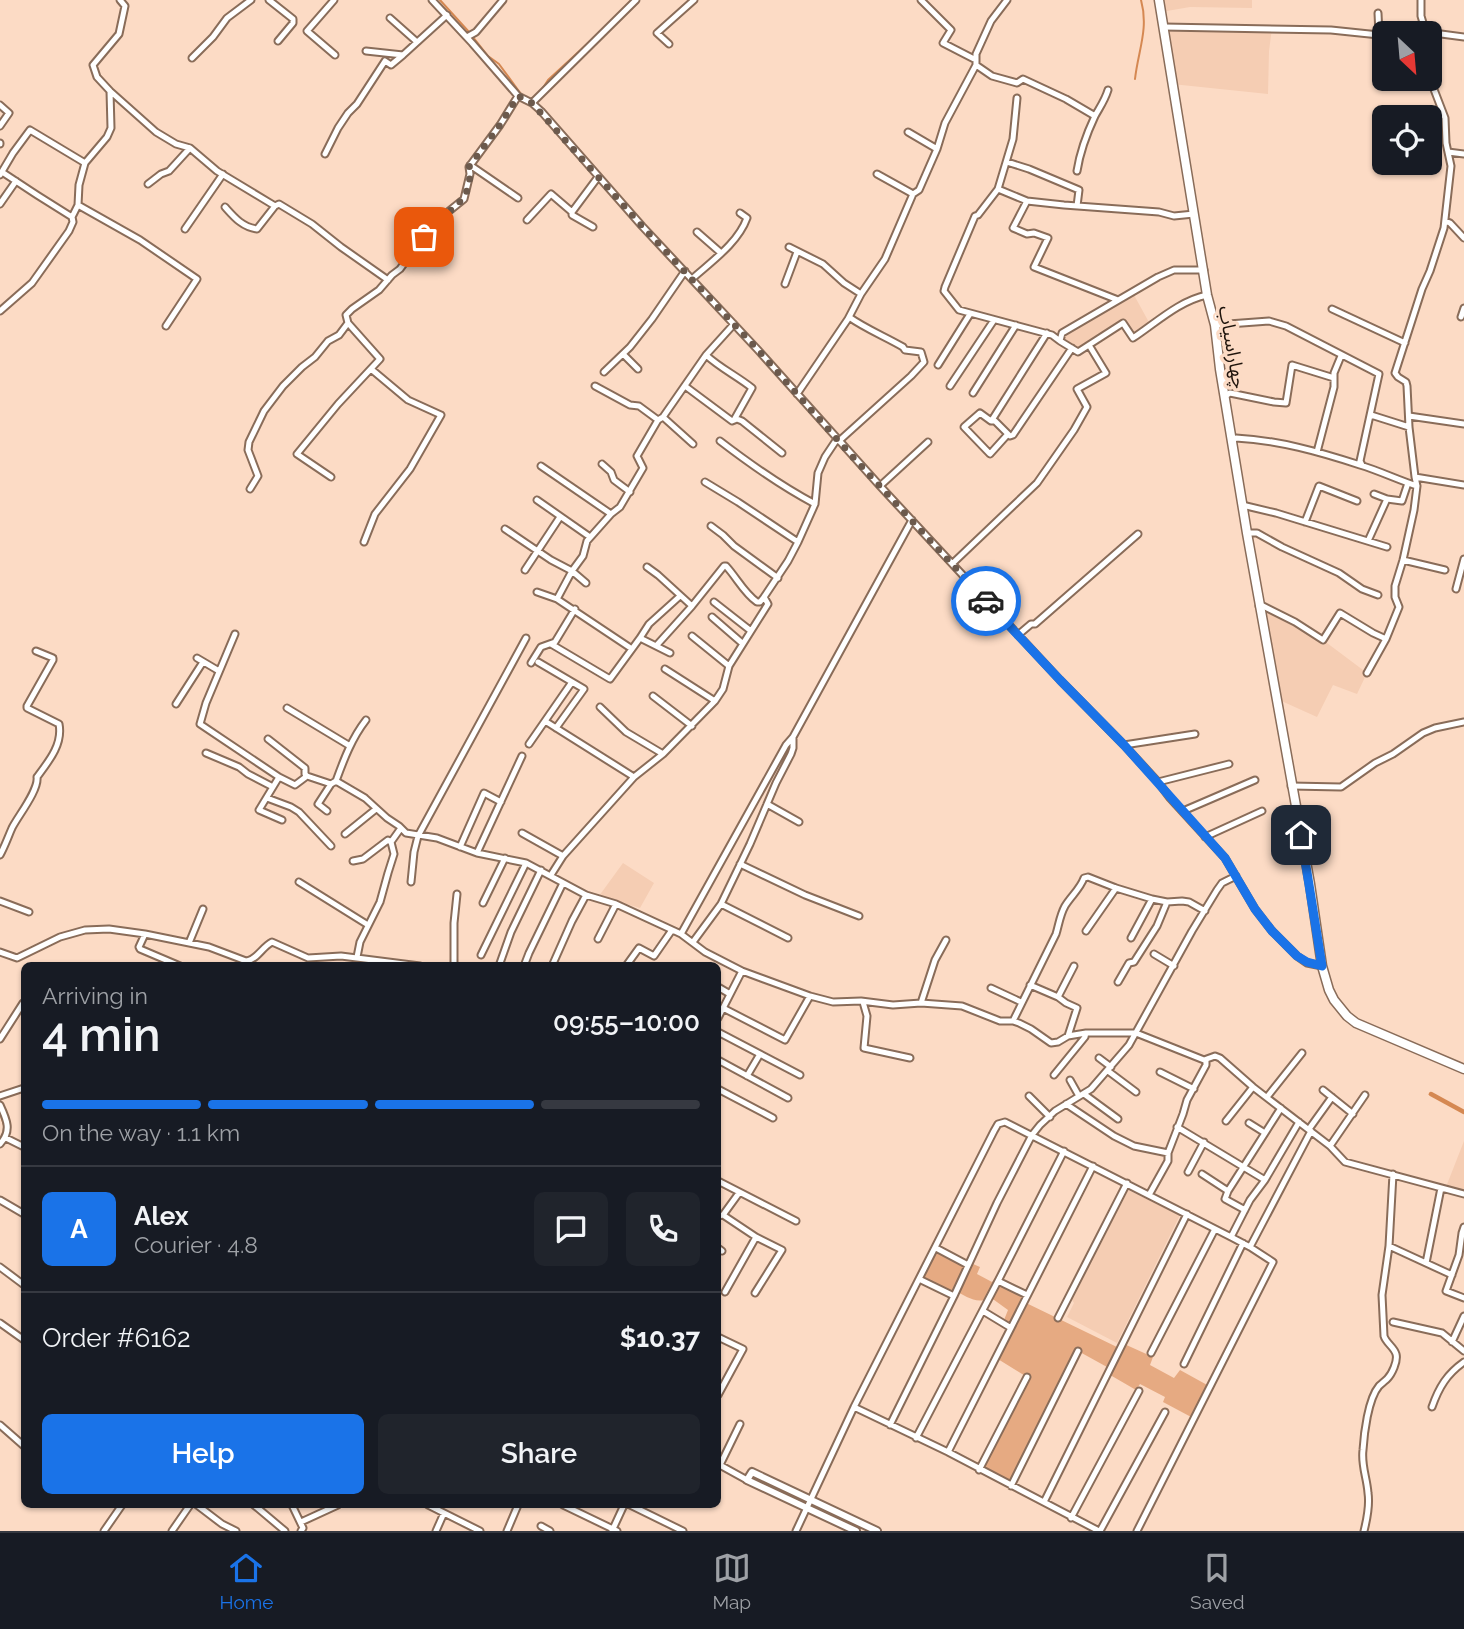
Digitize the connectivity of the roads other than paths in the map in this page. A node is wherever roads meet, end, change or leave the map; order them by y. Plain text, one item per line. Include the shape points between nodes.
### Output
1 (120, 0) edge
2 (268, 0) edge
3 (334, 0) edge
4 (432, 0) edge
5 (503, 0) edge
6 (636, 0) edge
7 (681, 0) edge
8 (694, 0) edge
9 (921, 0) edge
10 (1007, 0) edge
11 (1159, 0) edge
12 (1421, 0) edge
13 (247, 1) edge
14 (687, 7) junction
15 (1378, 13) dead end
16 (447, 15) junction
17 (390, 18) dead end
18 (1422, 21) edge
19 (1164, 27) junction
20 (1442, 35) edge
21 (467, 37) junction
22 (1464, 37) edge
23 (278, 41) dead end
24 (418, 42) junction
25 (669, 44) dead end
26 (366, 51) dead end
27 (335, 55) dead end
28 (403, 55) junction
29 (191, 58) dead end
30 (976, 62) junction
31 (1108, 90) dead end
32 (110, 91) junction
33 (1435, 91) edge
34 (518, 96) junction
35 (1017, 98) dead end
36 (532, 103) junction
37 (0, 105) edge
38 (1096, 116) junction
39 (0, 126) edge
40 (908, 132) dead end
41 (190, 148) junction
42 (937, 149) junction
43 (1448, 152) junction
44 (325, 154) dead end
45 (1464, 154) edge
46 (1007, 162) junction
47 (85, 163) junction
48 (470, 165) junction
49 (1077, 171) dead end
50 (1, 173) edge
51 (223, 174) junction
52 (877, 174) dead end
53 (598, 177) junction
54 (16, 181) junction
55 (148, 184) dead end
56 (998, 189) junction
57 (913, 194) junction
58 (518, 198) dead end
59 (1027, 201) junction
60 (0, 204) edge
61 (78, 205) junction
62 (275, 206) junction
63 (1077, 206) junction
64 (225, 207) dead end
65 (572, 212) junction
66 (740, 213) dead end
67 (1194, 214) junction
68 (72, 217) junction
69 (527, 220) dead end
70 (1445, 221) junction
71 (593, 227) dead end
72 (185, 229) dead end
73 (697, 232) dead end
74 (1464, 238) edge
75 (789, 247) dead end
76 (797, 251) junction
77 (721, 253) junction
78 (1203, 270) junction
79 (685, 271) junction
80 (692, 278) junction
81 (388, 280) junction
82 (785, 284) dead end
83 (861, 294) junction
84 (1207, 295) junction
85 (1118, 300) junction
86 (1464, 308) edge
87 (1332, 309) dead end
88 (0, 311) edge
89 (970, 314) junction
90 (849, 317) junction
91 (1461, 317) dead end
92 (994, 320) junction
93 (348, 323) junction
94 (734, 324) junction
95 (1215, 325) junction
96 (166, 326) dead end
97 (1016, 326) junction
98 (1047, 334) junction
99 (1060, 341) junction
100 (1405, 343) junction
101 (1089, 345) junction
102 (1072, 348) junction
103 (623, 354) junction
104 (706, 355) junction
105 (1341, 356) junction
106 (938, 365) dead end
107 (371, 369) junction
108 (638, 369) dead end
109 (604, 372) dead end
110 (1334, 378) junction
111 (595, 386) dead end
112 (685, 386) junction
113 (950, 386) dead end
114 (973, 393) dead end
115 (797, 394) junction
116 (1225, 396) junction
117 (1371, 415) junction
118 (1409, 416) junction
119 (660, 419) junction
120 (992, 420) junction
121 (733, 421) junction
122 (1464, 424) edge
123 (1409, 427) junction
124 (1009, 434) junction
125 (838, 440) junction
126 (720, 441) dead end
127 (1232, 441) junction
128 (928, 442) dead end
129 (693, 444) dead end
130 (1317, 452) junction
131 (782, 453) dead end
132 (602, 464) dead end
133 (1362, 465) junction
134 (541, 466) dead end
135 (331, 477) dead end
136 (1415, 477) junction
137 (705, 482) dead end
138 (1408, 483) junction
139 (1464, 485) edge
140 (880, 486) junction
141 (1417, 486) junction
142 (250, 489) dead end
143 (630, 492) junction
144 (1374, 495) dead end
145 (1387, 499) junction
146 (537, 500) dead end
147 (1357, 501) dead end
148 (815, 504) junction
149 (1242, 505) junction
150 (611, 514) junction
151 (560, 517) junction
152 (912, 520) junction
153 (1304, 522) junction
154 (711, 526) dead end
155 (505, 529) dead end
156 (1247, 533) junction
157 (1138, 534) dead end
158 (590, 537) junction
159 (1368, 541) junction
160 (364, 542) dead end
161 (798, 542) junction
162 (1387, 547) dead end
163 (538, 550) junction
164 (1464, 559) edge
165 (1403, 560) junction
166 (953, 563) junction
167 (647, 568) dead end
168 (525, 570) dead end
169 (1445, 570) dead end
170 (572, 571) junction
171 (778, 578) junction
172 (586, 583) dead end
173 (1456, 589) dead end
174 (537, 592) dead end
175 (1378, 595) dead end
176 (681, 596) junction
177 (764, 597) junction
178 (557, 599) junction
179 (715, 602) dead end
180 (692, 606) junction
181 (1259, 606) junction
182 (575, 610) junction
183 (712, 617) dead end
184 (751, 631) junction
185 (235, 634) dead end
186 (1018, 635) junction
187 (692, 636) dead end
188 (526, 638) dead end
189 (640, 638) junction
190 (1386, 639) junction
191 (742, 643) junction
192 (551, 644) junction
193 (656, 646) junction
194 (632, 649) junction
195 (36, 651) dead end
196 (670, 653) dead end
197 (197, 658) dead end
198 (203, 662) junction
199 (729, 666) junction
200 (664, 669) dead end
201 (219, 671) junction
202 (1367, 673) dead end
203 (572, 682) junction
204 (653, 696) dead end
205 (715, 701) junction
206 (176, 704) dead end
207 (600, 707) dead end
208 (287, 708) dead end
209 (366, 720) dead end
210 (545, 721) junction
211 (1464, 722) edge
212 (692, 726) junction
213 (556, 728) junction
214 (1195, 734) dead end
215 (793, 737) junction
216 (268, 738) dead end
217 (529, 744) dead end
218 (1124, 745) junction
219 (350, 746) junction
220 (206, 753) dead end
221 (663, 754) junction
222 (522, 756) dead end
223 (1229, 764) dead end
224 (307, 776) junction
225 (279, 777) junction
226 (634, 777) junction
227 (1255, 780) dead end
228 (1158, 782) junction
229 (333, 783) junction
230 (1292, 786) junction
231 (273, 787) junction
232 (267, 799) junction
233 (501, 802) junction
234 (767, 804) junction
235 (376, 809) junction
236 (327, 811) dead end
237 (1183, 811) junction
238 (1262, 811) dead end
239 (282, 820) dead end
240 (799, 822) dead end
241 (401, 828) junction
242 (522, 833) dead end
243 (345, 834) dead end
244 (418, 835) junction
245 (1205, 837) junction
246 (391, 842) junction
247 (331, 846) dead end
248 (460, 847) junction
249 (477, 852) junction
250 (0, 855) edge
251 (563, 856) junction
252 (505, 858) junction
253 (354, 861) dead end
254 (526, 863) junction
255 (740, 864) junction
256 (541, 870) junction
257 (551, 875) junction
258 (1236, 876) junction
259 (299, 882) dead end
260 (411, 883) dead end
261 (564, 883) junction
262 (1115, 888) junction
263 (457, 894) dead end
264 (586, 895) junction
265 (1152, 899) junction
266 (0, 901) edge
267 (1167, 902) junction
268 (484, 904) dead end
269 (616, 904) junction
270 (721, 904) junction
271 (202, 909) dead end
272 (1205, 911) junction
273 (29, 912) dead end
274 (859, 916) dead end
275 (368, 925) junction
276 (672, 930) junction
277 (1086, 931) dead end
278 (145, 934) junction
279 (681, 934) junction
280 (788, 938) dead end
281 (1131, 938) dead end
282 (598, 939) dead end
283 (946, 940) dead end
284 (693, 942) junction
285 (189, 943) junction
286 (0, 952) edge
287 (1154, 954) dead end
288 (481, 955) dead end
289 (358, 957) junction
290 (171, 962) edge
291 (392, 962) edge
292 (454, 962) edge
293 (500, 962) edge
294 (526, 962) edge
295 (554, 962) edge
296 (629, 962) edge
297 (1074, 966) dead end
298 (1174, 966) junction
299 (1322, 966) junction
300 (742, 971) junction
301 (1118, 982) dead end
302 (1030, 985) junction
303 (991, 988) dead end
304 (721, 989) edge
305 (730, 994) junction
306 (810, 996) junction
307 (1058, 997) junction
308 (863, 1002) junction
309 (1021, 1002) junction
310 (921, 1003) junction
311 (21, 1006) edge
312 (723, 1008) junction
313 (721, 1012) edge
314 (1013, 1021) junction
315 (1086, 1033) junction
316 (1136, 1033) junction
317 (721, 1034) edge
318 (1068, 1036) junction
319 (0, 1039) edge
320 (1302, 1053) dead end
321 (760, 1054) junction
322 (910, 1058) dead end
323 (1099, 1058) dead end
324 (1206, 1060) junction
325 (721, 1062) edge
326 (1109, 1069) junction
327 (1464, 1069) edge
328 (1160, 1072) dead end
329 (800, 1075) dead end
330 (1054, 1075) dead end
331 (747, 1076) junction
332 (1070, 1080) dead end
333 (1253, 1087) junction
334 (21, 1089) edge
335 (1194, 1089) junction
336 (1323, 1090) dead end
337 (721, 1091) edge
338 (1136, 1092) dead end
339 (1082, 1095) junction
340 (1364, 1095) dead end
341 (0, 1096) edge
342 (1029, 1096) dead end
343 (1266, 1097) junction
344 (1332, 1097) junction
345 (788, 1098) dead end
346 (1066, 1104) junction
347 (0, 1105) edge
348 (1281, 1108) junction
349 (1353, 1114) junction
350 (1050, 1116) junction
351 (773, 1118) dead end
352 (1118, 1119) dead end
353 (1226, 1121) dead end
354 (1299, 1122) junction
355 (1249, 1123) dead end
356 (1177, 1127) junction
357 (1310, 1130) junction
358 (1265, 1133) junction
359 (1032, 1135) junction
360 (6, 1138) junction
361 (1204, 1142) junction
362 (0, 1144) edge
363 (21, 1146) edge
364 (1330, 1146) junction
365 (1064, 1152) junction
366 (1168, 1153) junction
367 (1093, 1166) junction
368 (1244, 1167) junction
369 (1188, 1172) dead end
370 (1202, 1174) dead end
371 (1393, 1174) junction
372 (1265, 1180) junction
373 (721, 1183) edge
374 (1127, 1183) junction
375 (1441, 1188) junction
376 (1228, 1191) junction
377 (739, 1193) junction
378 (1464, 1194) edge
379 (1149, 1195) junction
380 (0, 1200) edge
381 (1245, 1210) junction
382 (21, 1212) edge
383 (721, 1214) edge
384 (1187, 1214) junction
385 (721, 1216) edge
386 (796, 1221) dead end
387 (1464, 1227) edge
388 (1215, 1229) junction
389 (756, 1237) junction
390 (1231, 1237) junction
391 (1243, 1243) junction
392 (1389, 1246) junction
393 (1250, 1247) junction
394 (936, 1248) junction
395 (1426, 1263) junction
396 (968, 1265) junction
397 (0, 1267) edge
398 (1452, 1275) junction
399 (919, 1279) junction
400 (998, 1282) junction
401 (21, 1283) edge
402 (725, 1292) dead end
403 (755, 1293) dead end
404 (1027, 1295) junction
405 (954, 1296) junction
406 (1464, 1298) edge
407 (983, 1311) junction
408 (1464, 1316) edge
409 (1058, 1318) dead end
410 (1393, 1322) dead end
411 (0, 1323) edge
412 (1012, 1328) junction
413 (21, 1338) edge
414 (721, 1338) edge
415 (1452, 1342) junction
416 (1079, 1351) dead end
417 (1464, 1351) edge
418 (1151, 1353) dead end
419 (1464, 1362) edge
420 (1184, 1364) dead end
421 (1027, 1377) dead end
422 (721, 1389) edge
423 (1139, 1391) dead end
424 (854, 1407) junction
425 (1432, 1407) dead end
426 (1165, 1412) dead end
427 (740, 1424) dead end
428 (0, 1425) edge
429 (890, 1425) junction
430 (916, 1438) junction
431 (21, 1444) edge
432 (948, 1452) junction
433 (721, 1461) edge
434 (721, 1466) edge
435 (979, 1470) junction
436 (747, 1480) junction
437 (1011, 1486) junction
438 (810, 1499) junction
439 (1044, 1502) junction
440 (807, 1507) junction
441 (119, 1508) edge
442 (188, 1508) edge
443 (202, 1508) edge
444 (258, 1508) edge
445 (294, 1508) edge
446 (331, 1508) edge
447 (434, 1508) edge
448 (517, 1508) edge
449 (569, 1508) edge
450 (623, 1508) edge
451 (636, 1508) edge
452 (444, 1513) junction
453 (1071, 1518) junction
454 (301, 1522) junction
455 (541, 1526) dead end
456 (614, 1530) edge
457 (104, 1531) edge
458 (172, 1531) edge
459 (236, 1531) edge
460 (285, 1531) edge
461 (301, 1531) edge
462 (436, 1531) edge
463 (480, 1531) edge
464 (507, 1531) edge
465 (550, 1531) edge
466 (683, 1531) edge
467 (796, 1531) edge
468 (856, 1531) edge
469 (877, 1531) edge
470 (1099, 1531) edge
471 (1137, 1531) edge
472 (1364, 1531) edge

1 - 32 street via 125,6 119,34 93,65
2 - 23 street via 293,19
3 - 27 street via 307,30
4 - 16 street
5 - 21 street
6 - 36 street
7 - 14 street
8 - 14 street
9 - 30 street via 951,30 943,43
10 - 30 street via 990,21
11 - 19 highway, چهاراسیاب
12 - 18 street
13 - 29 street
14 - 25 street via 657,33
15 - 19 street via 1379,35
16 - 21 street
16 - 24 street
17 - 24 street
19 - 67 highway, چهاراسیاب
20 - 22 street
21 - 34 street
24 - 28 street
26 - 28 street
28 - 44 street via 391,65 385,61
30 - 38 street via 992,76 1017,83 1023,79
30 - 42 street
31 - 38 street
32 - 41 street via 156,132
32 - 47 street via 111,128
33 - 43 street via 1445,118
34 - 36 street
34 - 48 street
35 - 46 street
36 - 53 street
37 - 39 street via 9,113
38 - 49 street
40 - 42 street
41 - 51 street
41 - 55 street via 169,171
42 - 57 street
43 - 45 street
43 - 70 street via 1451,166
46 - 56 street
46 - 63 street via 1079,190
47 - 50 street via 30,130
47 - 61 street
48 - 58 street
48 - 81 street via 464,199 433,224
50 - 54 street
51 - 62 street
51 - 72 street
52 - 57 street
53 - 65 street
53 - 79 street
54 - 60 street
54 - 68 street
56 - 59 street
56 - 89 street via 975,216 944,291 959,310
57 - 83 street via 885,259
59 - 63 street
59 - 85 street via 1013,228 1048,238 1034,267
61 - 68 street
61 - 96 street via 197,279
62 - 64 street via 257,229 236,220
62 - 81 street via 279,204 312,224
63 - 67 street
65 - 69 street via 551,194
65 - 71 street
66 - 77 street via 746,221
67 - 78 highway, چهاراسیاب
68 - 88 street via 69,230 32,283
70 - 74 street
70 - 100 street
73 - 77 street
75 - 76 street
76 - 82 street
76 - 83 street via 823,264
77 - 80 street
78 - 84 highway, چهاراسیاب
78 - 85 street via 1174,270
79 - 80 street
79 - 103 street
80 - 94 street
81 - 93 street via 346,315
83 - 90 street
84 - 95 highway, چهاراسیاب
84 - 101 street via 1177,307 1133,338 1123,323
85 - 99 street via 1062,333
86 - 91 street
87 - 100 street
89 - 92 street
89 - 106 street
90 - 115 street
90 - 125 street via 905,350 921,352 924,362
92 - 97 street
92 - 113 street
93 - 107 street via 380,359
93 - 142 street via 283,386 264,411 249,442 258,475
94 - 104 street
94 - 115 street
95 - 105 street via 1269,321
95 - 116 highway, چهاراسیاب
97 - 98 street
97 - 114 street
98 - 99 street
98 - 120 street
99 - 102 street
100 - 118 street via 1395,373 1406,382
101 - 102 street via 1078,352
101 - 166 street via 1106,373 1077,389 1087,407 1074,430 1037,483
102 - 124 street via 1013,435
103 - 108 street
103 - 109 street
104 - 112 street
104 - 121 street via 752,388
105 - 110 street
105 - 117 street via 1380,374
107 - 135 street via 297,454
107 - 160 street via 408,400 441,415 410,469 375,514
110 - 116 street via 1292,365 1286,403 1230,393
110 - 130 street
111 - 119 street
112 - 119 street
112 - 121 street
115 - 125 street
116 - 127 highway, چهاراسیاب
117 - 123 street
117 - 133 street
118 - 122 street
118 - 123 street
119 - 129 street
119 - 143 street via 637,456 643,468
120 - 124 street
120 - 124 street via 980,413 964,427 990,454
121 - 131 street via 742,421
123 - 136 street
125 - 140 street
125 - 148 street via 818,473
126 - 148 street
127 - 130 street via 1263,440
127 - 149 highway, چهاراسیاب
128 - 140 street
130 - 133 street
132 - 143 street
133 - 138 street
134 - 150 street
136 - 139 street
136 - 141 street
137 - 161 street
138 - 141 street
138 - 145 street via 1402,501
140 - 152 street
141 - 165 street
143 - 150 street
144 - 145 street
145 - 159 street
146 - 151 street
147 - 153 street via 1319,486
148 - 161 street
149 - 153 street
149 - 156 highway, چهاراسیاب
150 - 158 street
151 - 158 street
151 - 163 street
152 - 166 street
152 - 215 street
153 - 159 street
154 - 171 street
155 - 163 street
156 - 175 street via 1256,533
156 - 181 highway, چهاراسیاب
157 - 186 street
158 - 170 street
159 - 162 street
161 - 171 street
163 - 168 street
163 - 170 street
164 - 173 street
165 - 169 street
165 - 190 street via 1395,586 1399,607
166 - 186 street
167 - 176 street
170 - 172 street
170 - 178 street
171 - 177 street
174 - 178 street
176 - 180 street
176 - 189 street
177 - 180 street via 757,603 753,600 724,566
177 - 184 street via 768,604
178 - 182 street
179 - 184 street
180 - 193 street
181 - 190 street via 1323,640 1340,613
181 - 230 highway, چهاراسیاب
182 - 192 street
182 - 194 street
183 - 191 street
184 - 191 street
185 - 201 street
186 - 218 street
187 - 199 street
188 - 244 street
189 - 193 street
189 - 194 street
190 - 202 street
191 - 199 street
192 - 194 street via 610,679
192 - 203 street via 541,647 534,663
193 - 196 street
195 - 250 street via 53,660 27,706 59,724 61,735
197 - 198 street
198 - 201 street
198 - 206 street
199 - 205 street
200 - 205 street
201 - 225 street via 200,724
203 - 210 street
203 - 213 street via 584,689
204 - 212 street
205 - 212 street
207 - 221 street via 626,732
208 - 219 street
209 - 219 street
210 - 213 street
210 - 217 street
211 - 230 street via 1423,733 1341,787
212 - 221 street
213 - 226 street
214 - 218 street
215 - 234 street via 793,748
215 - 279 street
216 - 224 street via 305,768
218 - 228 street
219 - 229 street
220 - 231 street
221 - 226 street
222 - 233 street
223 - 228 street
224 - 225 street via 295,785
224 - 229 street
225 - 231 street
226 - 251 street
227 - 237 street
228 - 237 street
229 - 235 street via 365,798
229 - 236 street via 318,804
230 - 299 highway, چهاراسیاب
231 - 232 street
232 - 239 street via 259,811
232 - 247 street via 299,812
233 - 248 street via 484,793
233 - 249 street
234 - 240 street
234 - 255 street
235 - 241 street
235 - 243 street
237 - 245 street
238 - 245 street
241 - 244 street
241 - 246 street
242 - 251 street
244 - 248 street
244 - 260 street
245 - 258 street
246 - 253 street
246 - 275 street via 394,854
248 - 249 street
249 - 252 street
251 - 257 street
252 - 254 street
252 - 268 street
254 - 256 street
254 - 288 street
255 - 270 street
255 - 274 street
256 - 257 street
256 - 293 street
257 - 261 street
258 - 272 street via 1222,883
258 - 299 street via 1264,921 1286,945 1307,962
259 - 275 street
261 - 264 street
261 - 294 street
262 - 265 street
262 - 277 street
262 - 302 street via 1084,878 1065,905
263 - 292 street
264 - 269 street
264 - 295 street
265 - 267 street
265 - 281 street
266 - 273 street
267 - 272 street via 1189,902
267 - 301 street via 1157,926
269 - 276 street
269 - 282 street
270 - 280 street
270 - 284 street
271 - 285 street
272 - 298 street
275 - 289 street
276 - 279 street
276 - 296 street via 654,957 639,948
278 - 285 street
278 - 286 street via 85,930 48,941 17,958
278 - 290 street via 140,949
279 - 284 street
283 - 310 street
284 - 300 street
285 - 289 street via 246,961 272,942 308,958
287 - 298 street
289 - 291 street
297 - 307 street
298 - 316 street
299 - 327 highway, چهاراسیاب via 1334,1000 1356,1023
300 - 305 street
300 - 306 street
302 - 307 street
302 - 309 street
303 - 309 street
304 - 305 street
305 - 312 street
306 - 308 street
306 - 312 street via 785,1041
307 - 318 street via 1077,1008
308 - 310 street
308 - 322 street via 867,1016 864,1048
309 - 314 street
310 - 314 street via 962,1006 1000,1021
311 - 319 street
312 - 313 street
314 - 318 street via 1051,1043
315 - 316 street
315 - 318 street
315 - 330 street
316 - 324 street
316 - 326 street
317 - 321 street
320 - 343 street
321 - 329 street
321 - 331 street
323 - 326 street
324 - 333 street via 1220,1058
324 - 335 street
325 - 331 street
326 - 338 street
326 - 339 street
328 - 335 street
331 - 345 street
332 - 339 street
333 - 343 street
333 - 353 street
334 - 341 street
335 - 356 street
336 - 344 street
337 - 351 street
339 - 346 street
339 - 352 street
340 - 349 street
342 - 350 street
343 - 348 street
344 - 349 street
344 - 357 street
346 - 350 street
346 - 366 street via 1134,1146
347 - 360 street via 7,1122
348 - 354 street
348 - 358 street
349 - 364 street
350 - 359 street
354 - 357 street
354 - 372 street
355 - 358 street
356 - 361 street
356 - 366 street
357 - 364 street
357 - 393 street
358 - 368 street
359 - 365 street
359 - 394 street via 1009,1123 998,1124
359 - 396 street
360 - 362 street
360 - 363 street
361 - 368 street
361 - 369 street
364 - 371 street via 1345,1162
365 - 367 street
365 - 400 street
366 - 379 street
367 - 374 street
367 - 404 street
368 - 372 street
368 - 376 street
370 - 376 street
371 - 375 street
371 - 392 street
372 - 381 street
373 - 377 street
374 - 379 street
374 - 409 street
375 - 378 street
375 - 395 street
376 - 381 street via 1225,1199
377 - 383 street
377 - 386 street
379 - 384 street
380 - 382 street
381 - 390 street
384 - 388 street
384 - 439 street
385 - 389 street
387 - 398 street
388 - 390 street
388 - 418 street
389 - 402 street
389 - 403 street via 782,1250
390 - 391 street
391 - 393 street
391 - 420 street
392 - 395 street
392 - 472 street via 1382,1295 1383,1331 1397,1358 1390,1377 1378,1386 1367,1422 1362,1469 1369,1501
393 - 471 street via 1272,1260 1272,1265
394 - 396 street
394 - 399 street
395 - 398 street
396 - 405 street
397 - 401 street
398 - 406 street via 1446,1291
399 - 405 street
399 - 424 street
400 - 404 street
400 - 407 street
404 - 412 street
405 - 429 street
407 - 412 street
407 - 430 street
408 - 415 street
410 - 415 street via 1442,1333
411 - 413 street
412 - 432 street
414 - 422 street via 743,1349
415 - 417 street
416 - 437 street
419 - 425 street via 1441,1386
421 - 435 street
423 - 453 street
424 - 429 street
424 - 438 street
426 - 470 street
427 - 433 street
428 - 431 street
429 - 430 street
430 - 432 street
432 - 435 street
434 - 436 street
435 - 437 street
436 - 438 main road via 752,1472
436 - 440 main road
437 - 439 street
438 - 440 street
438 - 469 main road
439 - 453 street
440 - 467 street
440 - 468 main road
441 - 457 street
442 - 458 street
443 - 459 street
444 - 460 street
445 - 454 street
446 - 454 street
447 - 452 street
448 - 464 street
449 - 456 street
450 - 456 street
451 - 466 street
452 - 462 street
452 - 463 street
453 - 470 street
454 - 461 street
455 - 465 street

